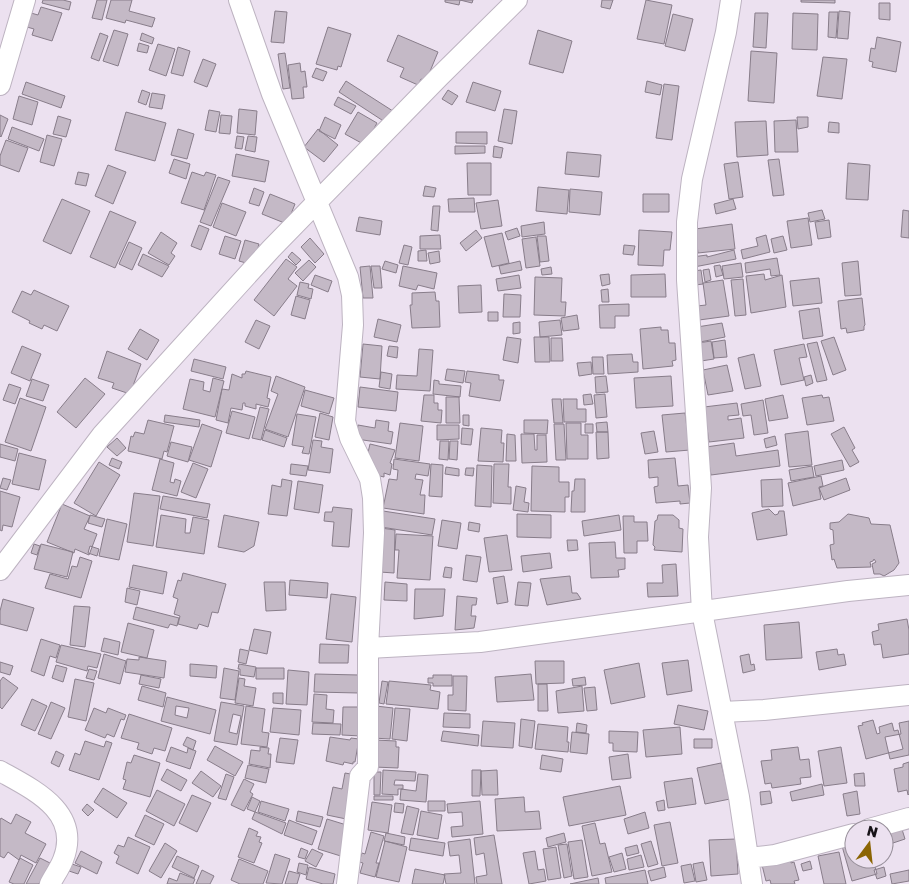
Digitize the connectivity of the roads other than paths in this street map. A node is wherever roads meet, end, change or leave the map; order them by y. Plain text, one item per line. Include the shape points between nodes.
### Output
1 (25, 0) edge
2 (239, 0) edge
3 (498, 0) edge
4 (517, 0) edge
5 (731, 0) edge
6 (495, 22) junction
7 (0, 85) edge
8 (317, 201) junction
9 (0, 570) edge
10 (909, 585) edge
11 (702, 612) junction
12 (368, 648) junction
13 (909, 694) edge
14 (722, 712) junction
15 (0, 771) edge
16 (909, 818) edge
17 (894, 822) edge
18 (844, 837) edge
19 (748, 858) junction
20 (50, 884) edge
21 (347, 884) edge
22 (752, 884) edge

1 - 7 street
2 - 8 street via 272,94
3 - 6 street
4 - 6 street
5 - 11 street via 692,179 686,222 701,488 698,537
6 - 8 street
8 - 9 street via 102,435
8 - 12 street via 348,277 352,295 353,324 345,421 370,480 373,498
10 - 11 street
11 - 12 street via 480,642
11 - 14 street
12 - 21 street via 368,767 360,776
13 - 14 street
14 - 19 street
15 - 20 street via 42,796 62,818 67,834 64,860
16 - 17 street
18 - 19 street via 775,855
19 - 22 street

